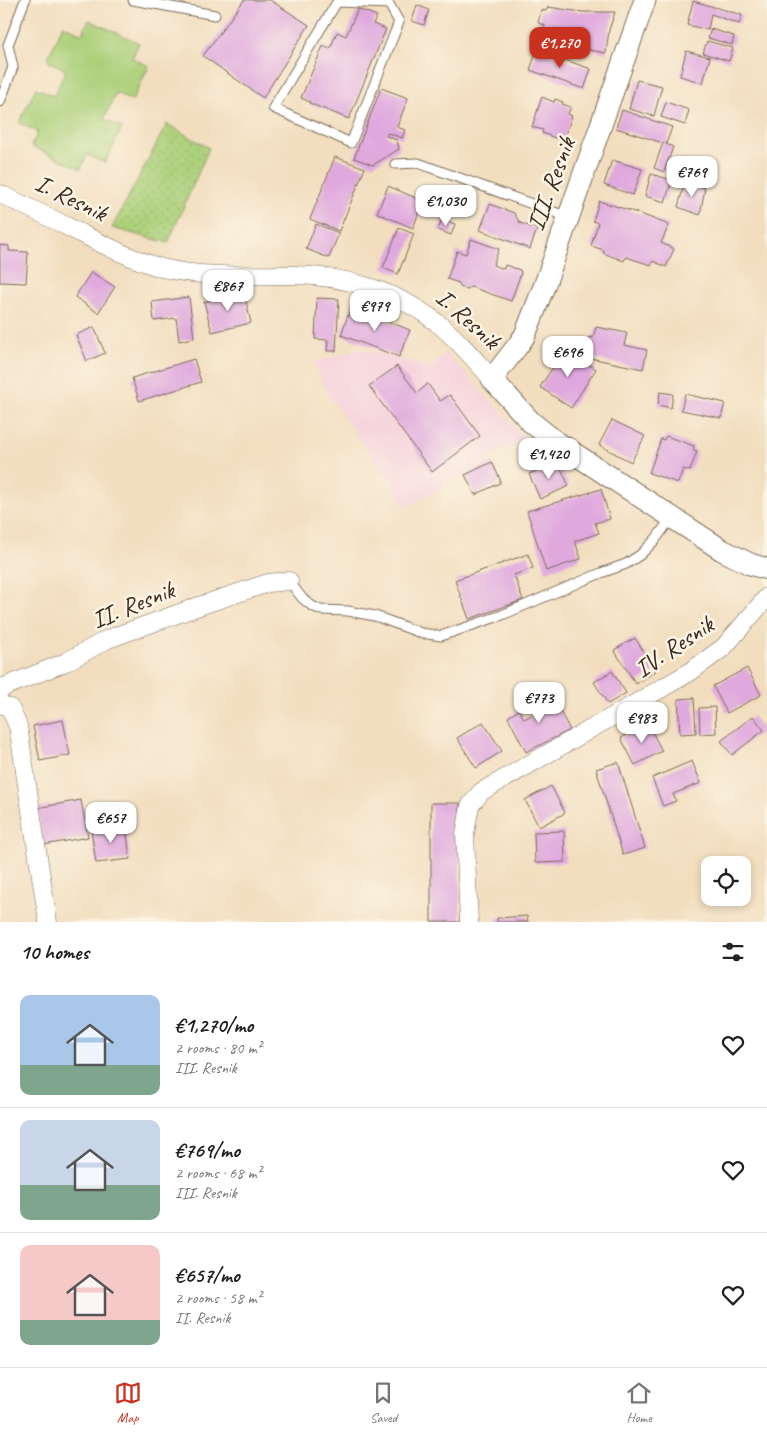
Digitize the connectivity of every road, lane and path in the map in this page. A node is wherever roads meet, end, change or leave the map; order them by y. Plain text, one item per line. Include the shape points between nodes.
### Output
1 (25, 0) edge
2 (133, 0) edge
3 (645, 0) edge
4 (391, 2) edge
5 (215, 15) dead end
6 (0, 102) edge
7 (395, 164) dead end
8 (0, 194) edge
9 (569, 217) junction
10 (492, 379) junction
11 (672, 517) junction
12 (767, 569) edge
13 (290, 580) joint
14 (767, 597) edge
15 (0, 692) edge
16 (0, 704) edge
17 (48, 922) edge
18 (469, 922) edge

1 - 6 lane via 8,46 13,67
2 - 5 lane
3 - 9 street, III. Resnik
4 - 4 lane via 337,2 273,108 351,142 399,22
7 - 9 lane via 418,163
8 - 10 street, I. Resnik via 126,256 162,268 211,275 318,276 388,294 420,311 450,333
9 - 10 street, III. Resnik via 525,334
10 - 11 street, I. Resnik via 531,422 555,441
11 - 12 street, I. Resnik via 722,550
11 - 13 lane via 655,540 626,564 502,615 441,636 421,633 376,616 321,610 302,598
13 - 15 street, II. Resnik via 268,583 108,639 66,662 4,687
14 - 18 street, IV. Resnik via 724,648 690,672 481,792 470,806 465,834
16 - 17 street via 10,708 18,726

